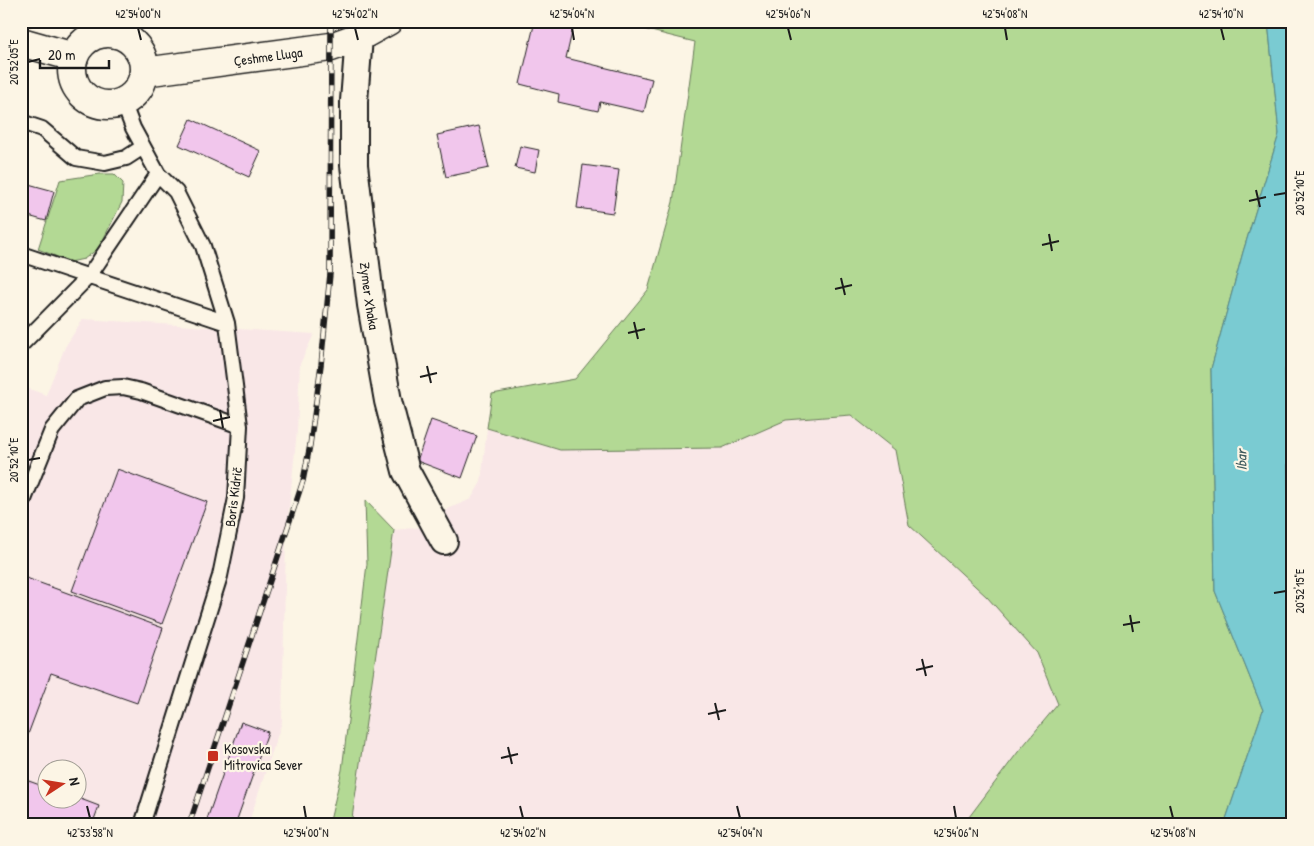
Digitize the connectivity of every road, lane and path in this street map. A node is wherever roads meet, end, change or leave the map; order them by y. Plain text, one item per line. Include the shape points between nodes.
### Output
1 (388, 21) edge
2 (103, 27) edge
3 (359, 29) edge
4 (21, 42) edge
5 (74, 58) junction
6 (144, 72) junction
7 (123, 102) junction
8 (21, 122) edge
9 (143, 147) junction
10 (158, 174) junction
11 (21, 254) edge
12 (90, 276) junction
13 (227, 322) junction
14 (21, 345) edge
15 (240, 426) junction
16 (21, 507) edge
17 (444, 541) dead end
18 (142, 825) edge

1 - 3 main road, Çeshme Lluga
2 - 5 main road via 85,41
2 - 6 main road via 129,40 141,54
3 - 6 main road, Çeshme Lluga via 331,47
3 - 17 street, Zymer Xhaka via 354,165 371,305 388,401 406,471
4 - 5 main road
5 - 7 main road via 73,77 82,94 99,104
6 - 7 main road via 134,95
7 - 9 lane, Boris Kidrič
8 - 9 lane via 42,129 76,158 105,163 126,158
9 - 10 lane, Boris Kidrič
10 - 12 lane
10 - 13 lane, Boris Kidrič via 176,192 203,246
11 - 12 lane
12 - 13 lane
12 - 14 lane
13 - 15 lane, Boris Kidrič
15 - 16 lane via 142,391 106,388 77,399 52,430
15 - 18 lane, Boris Kidrič via 236,498 220,576

